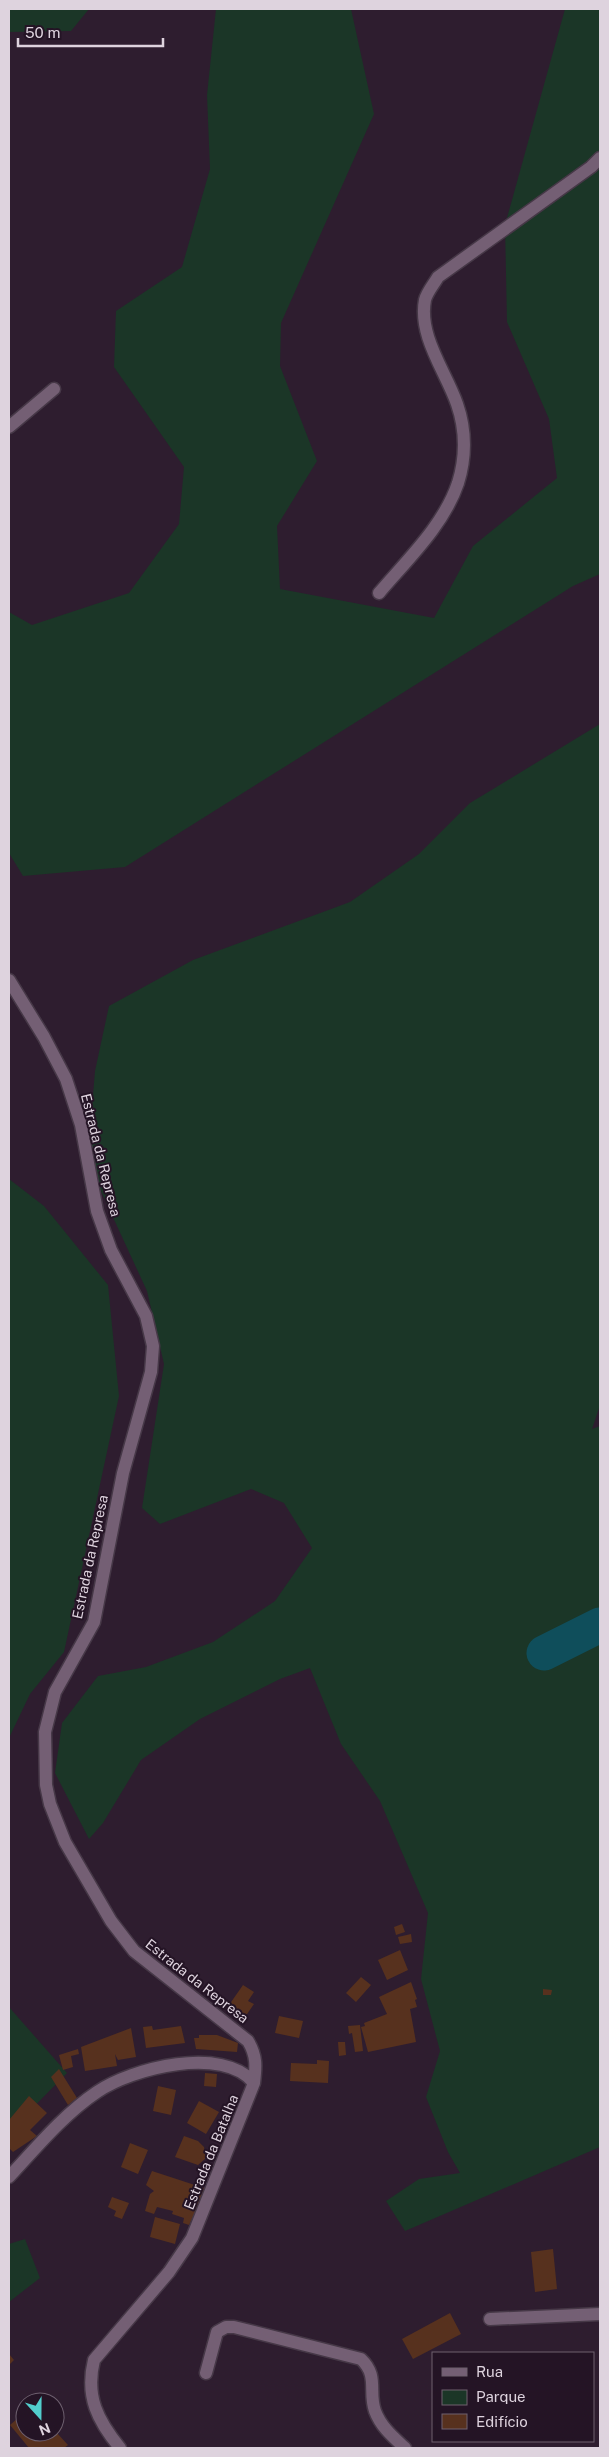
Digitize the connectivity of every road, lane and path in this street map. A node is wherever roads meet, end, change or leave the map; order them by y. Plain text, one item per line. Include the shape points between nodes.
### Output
1 (600, 158) edge
2 (54, 389) dead end
3 (9, 427) edge
4 (378, 594) dead end
5 (9, 980) edge
6 (254, 2083) junction
7 (9, 2177) edge
8 (600, 2314) edge
9 (490, 2319) dead end
10 (206, 2372) dead end
11 (120, 2448) edge
12 (405, 2448) edge

1 - 4 street via 438,277 426,299 424,320 457,404 464,430 464,459 458,484 442,516
2 - 3 street
5 - 6 street, Estrada da Represa via 66,1079 81,1125 97,1211 111,1250 146,1316 153,1346 151,1372 123,1473 94,1622 55,1692 45,1732 46,1784 50,1804 74,1858 111,1922 134,1951 248,2041 256,2064
6 - 7 street, Estrada da Batalha via 246,2074 209,2063 183,2064 130,2075 96,2092 50,2133
6 - 11 street, Estrada da Batalha via 192,2238 169,2272 94,2360 90,2377 92,2396 102,2425
8 - 9 street
10 - 12 street via 217,2332 226,2327 361,2359 369,2366 372,2377 374,2410 383,2426

